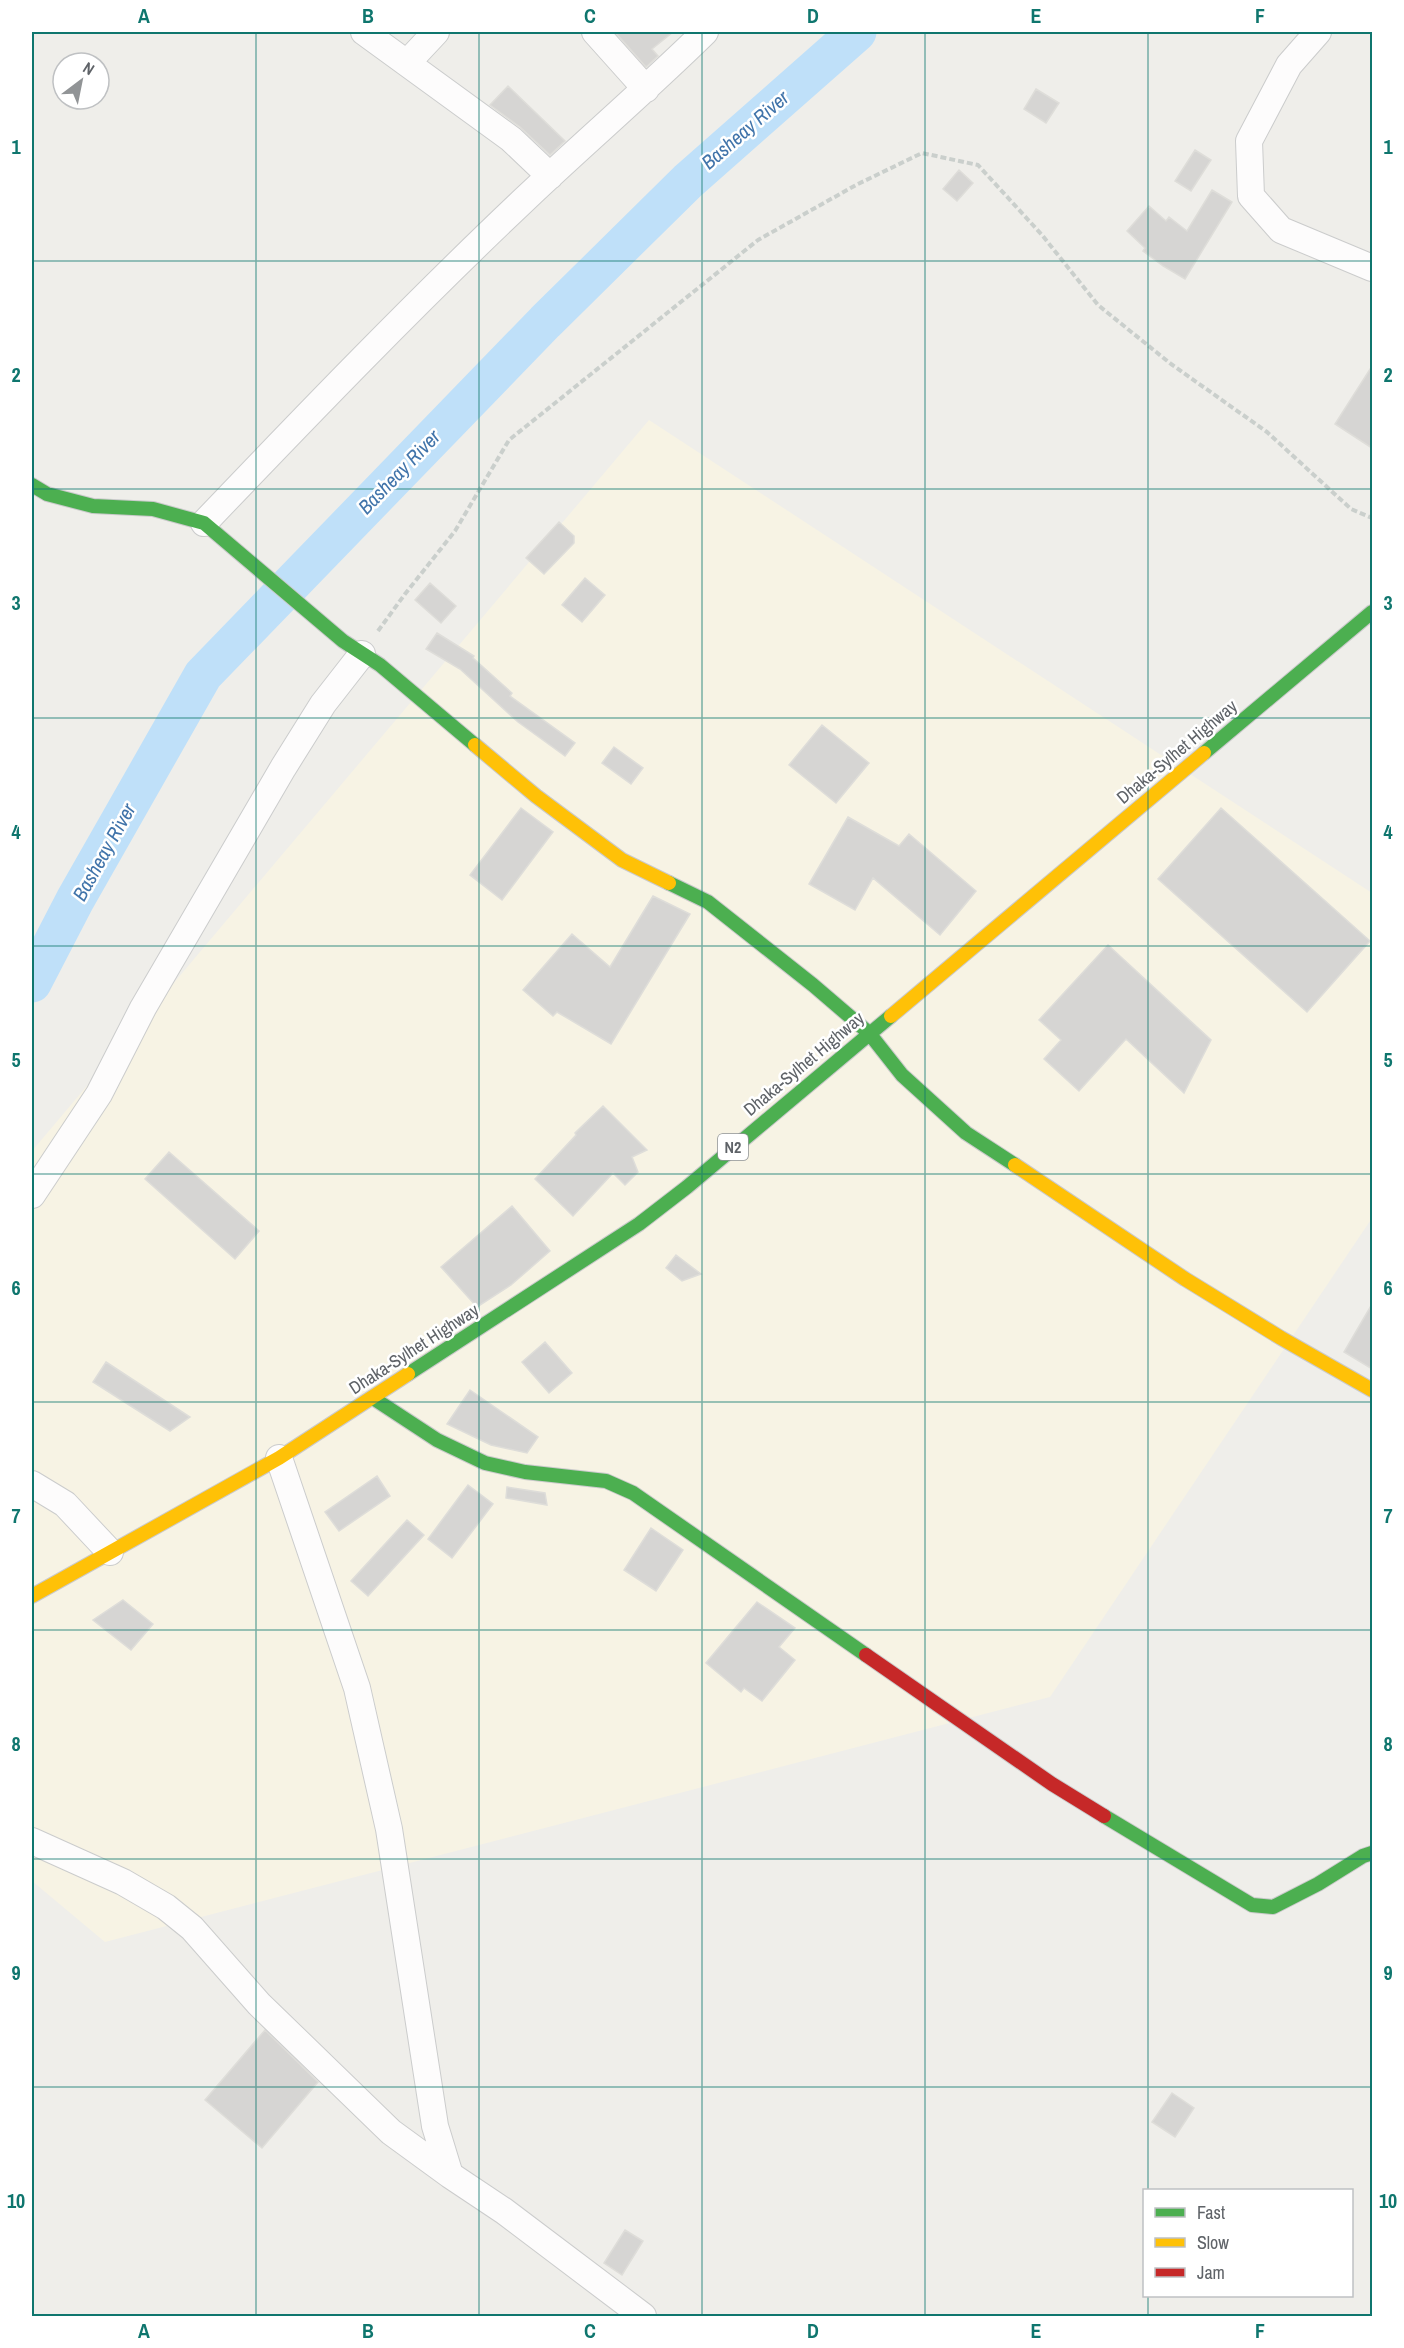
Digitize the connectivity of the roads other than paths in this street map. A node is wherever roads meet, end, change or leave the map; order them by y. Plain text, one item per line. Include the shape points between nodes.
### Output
1 (364, 32) edge
2 (436, 32) edge
3 (595, 32) edge
4 (705, 32) edge
5 (1318, 32) edge
6 (407, 63) junction
7 (646, 89) junction
8 (550, 176) junction
9 (1372, 268) edge
10 (32, 485) edge
11 (204, 524) junction
12 (1372, 612) edge
13 (352, 648) junction
14 (869, 1033) junction
15 (32, 1195) edge
16 (1372, 1390) edge
17 (373, 1398) junction
18 (279, 1458) junction
19 (32, 1484) edge
20 (110, 1552) junction
21 (32, 1596) edge
22 (32, 1841) edge
23 (1372, 1853) edge
24 (450, 2175) junction
25 (643, 2316) edge

1 - 6 street
2 - 6 street
3 - 7 street
4 - 7 street
5 - 9 street via 1289,65 1249,141 1251,196 1281,230
6 - 8 street via 511,139
7 - 8 street
8 - 11 street via 358,362
10 - 11 main road via 47,494 93,506 153,509
11 - 13 main road
12 - 14 main road, Dhaka-Sylhet Highway / N2
13 - 14 main road via 380,665 536,796 622,860 708,902
13 - 15 street via 323,704 143,1008 99,1094
14 - 16 main road via 902,1075 966,1133 1175,1273
14 - 17 main road, Dhaka-Sylhet Highway / N2 via 639,1224
17 - 18 main road, Dhaka-Sylhet Highway / N2
17 - 23 main road via 437,1440 484,1463 606,1481 633,1493 1052,1784 1252,1905 1273,1907
18 - 20 main road, Dhaka-Sylhet Highway / N2
18 - 24 street via 357,1688 389,1829 435,2126
19 - 20 street via 65,1504
20 - 21 main road, Dhaka-Sylhet Highway / N2
22 - 24 street via 123,1882 175,1914 192,1928 258,2004 391,2132
24 - 25 street

